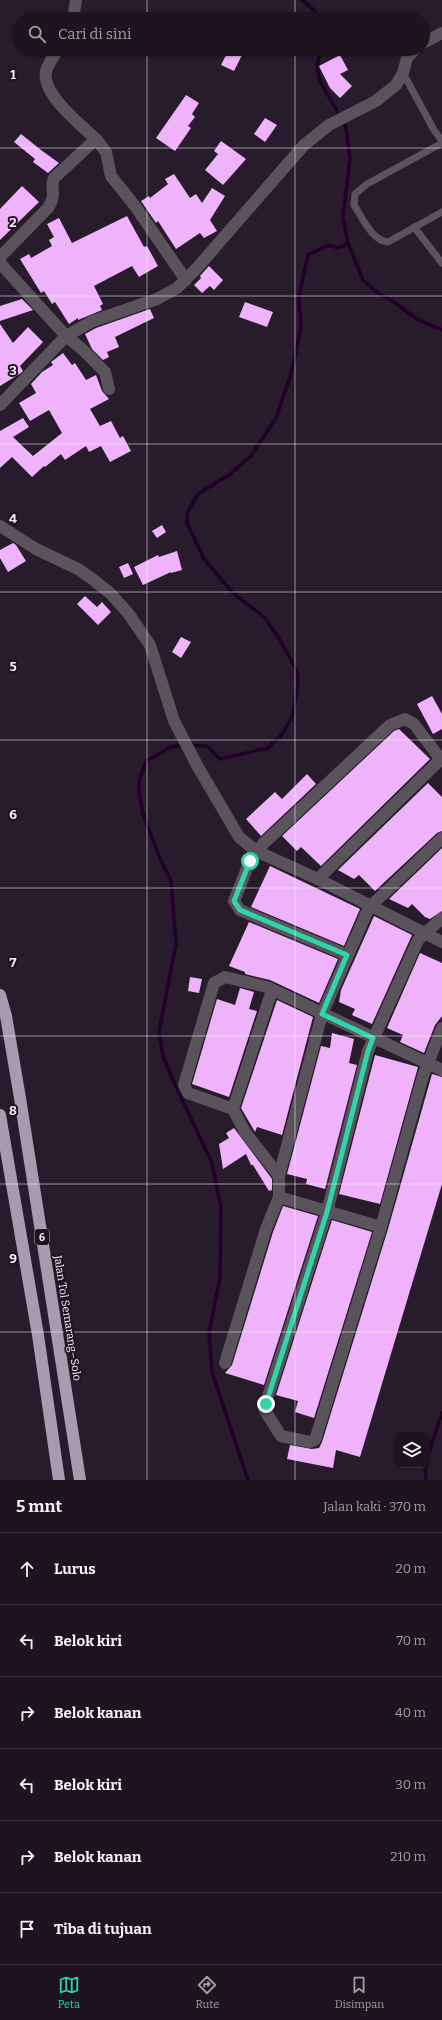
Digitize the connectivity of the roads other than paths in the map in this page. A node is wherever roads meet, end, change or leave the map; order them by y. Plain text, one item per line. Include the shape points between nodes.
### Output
1 (76, 0) edge
2 (74, 12) edge
3 (442, 32) edge
4 (430, 39) edge
5 (54, 56) edge
6 (409, 56) edge
7 (403, 73) junction
8 (96, 139) junction
9 (442, 142) edge
10 (442, 212) edge
11 (414, 227) junction
12 (0, 257) edge
13 (0, 263) edge
14 (442, 263) edge
15 (186, 280) junction
16 (66, 336) junction
17 (109, 389) dead end
18 (0, 405) edge
19 (0, 526) edge
20 (442, 760) edge
21 (442, 838) edge
22 (256, 851) junction
23 (318, 879) junction
24 (370, 907) junction
25 (442, 918) edge
26 (425, 933) junction
27 (442, 942) edge
28 (347, 955) junction
29 (272, 990) junction
30 (0, 995) edge
31 (322, 1014) junction
32 (442, 1028) edge
33 (373, 1038) junction
34 (427, 1064) junction
35 (442, 1070) edge
36 (233, 1109) junction
37 (0, 1115) edge
38 (279, 1176) junction
39 (279, 1197) junction
40 (327, 1212) junction
41 (381, 1227) junction
42 (225, 1363) dead end
43 (59, 1480) edge
44 (80, 1480) edge

1 - 2 street
3 - 4 street
5 - 8 street via 46,72 50,89 64,109
6 - 7 street
7 - 9 lane
7 - 15 street via 396,85 384,96 329,125 304,145
8 - 12 street via 54,178 54,198 48,208
8 - 15 street via 106,152 111,176
9 - 11 lane via 367,184 355,194 354,205 382,242 388,242
10 - 11 lane
11 - 14 lane
13 - 16 street
15 - 16 street via 168,293 93,321
16 - 17 street via 105,372
16 - 18 street
19 - 22 street via 36,549 78,569 119,602 150,645 166,701 186,745 233,828 239,837
20 - 22 street via 414,724 405,720 390,725
20 - 23 street
21 - 24 street
22 - 23 street
22 - 28 street via 234,901 240,910
23 - 24 street
24 - 26 street
24 - 28 street
25 - 26 street
26 - 27 street
26 - 33 street via 418,940
28 - 31 street
29 - 31 street
29 - 36 street
29 - 36 street via 231,977 214,983 184,1088 188,1093
30 - 44 highway, Jalan Tol Semarang–Solo / 6 via 21,1106
31 - 33 street
31 - 38 street
32 - 34 street
33 - 34 street
33 - 40 street
34 - 35 street
34 - 41 street
36 - 38 street via 245,1132
37 - 43 highway, 6 via 38,1334
38 - 39 street
39 - 40 street
39 - 42 street via 264,1236
40 - 41 street
40 - 41 street via 264,1409 283,1436 310,1442 315,1440

